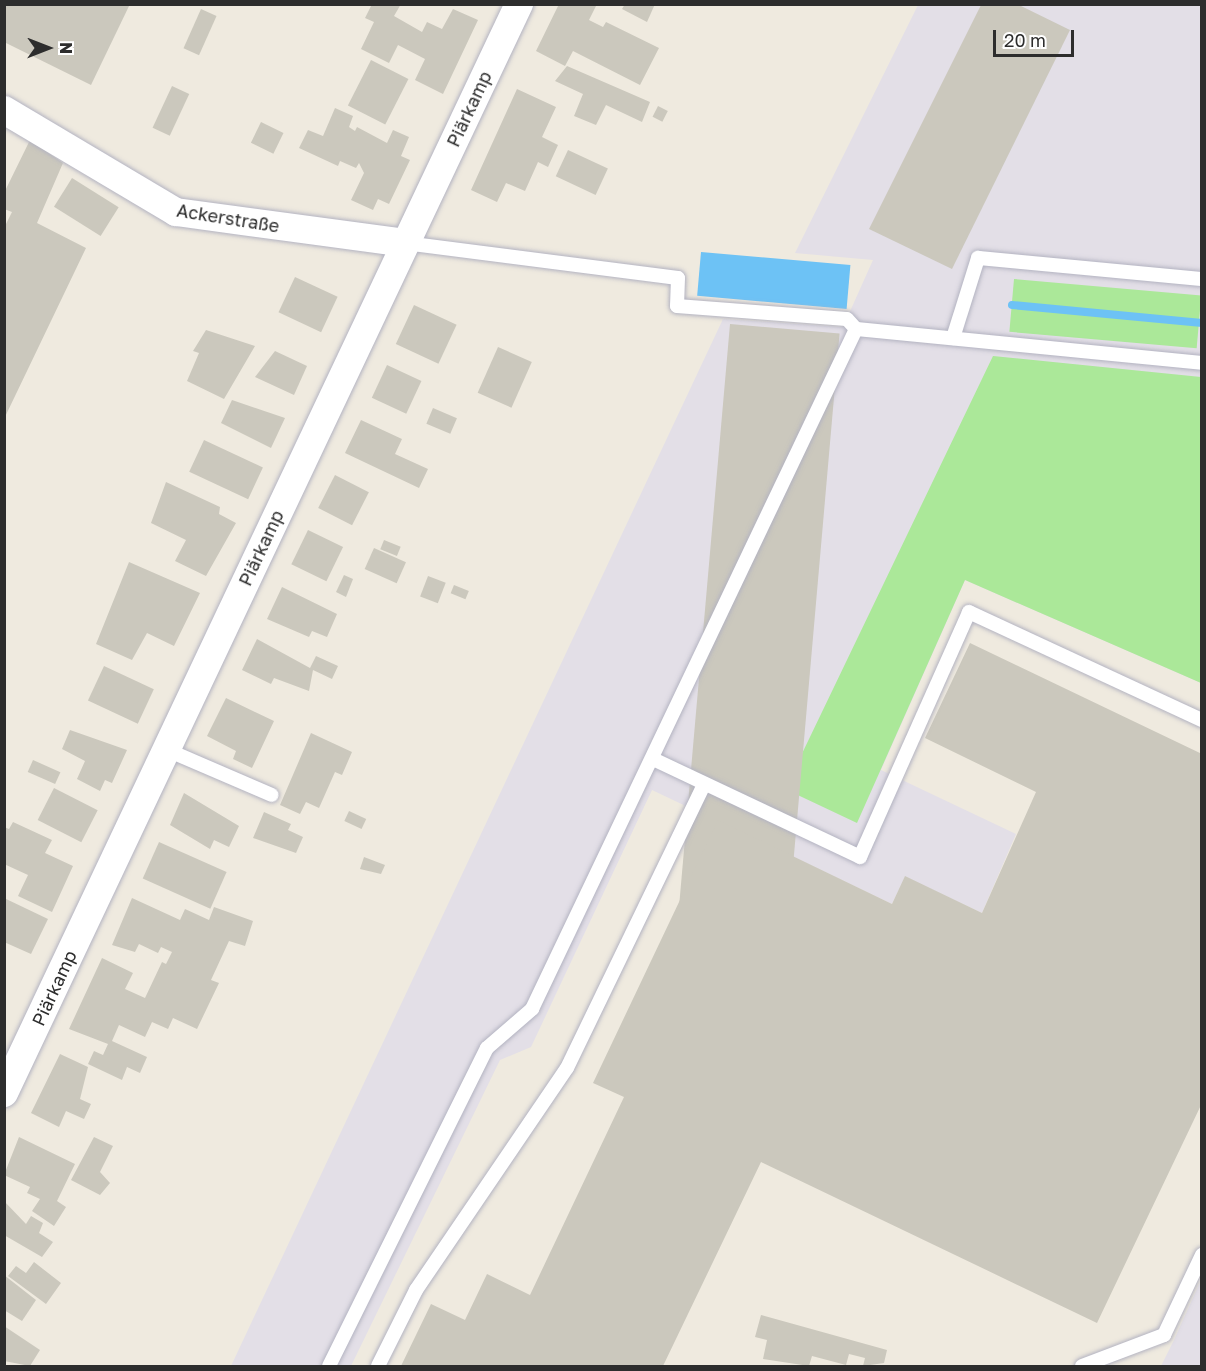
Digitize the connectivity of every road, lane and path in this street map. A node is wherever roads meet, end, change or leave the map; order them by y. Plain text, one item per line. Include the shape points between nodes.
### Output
1 (519, 4) edge
2 (4, 110) edge
3 (405, 243) junction
4 (1202, 279) edge
5 (856, 329) junction
6 (953, 338) junction
7 (1202, 363) edge
8 (1202, 720) edge
9 (165, 749) junction
10 (653, 759) junction
11 (704, 784) junction
12 (272, 795) dead end
13 (4, 1093) edge
14 (1202, 1255) edge
15 (328, 1366) edge
16 (378, 1366) edge
17 (1082, 1366) edge

1 - 3 street, Piärkamp
2 - 3 street, Ackerstraße via 176,212
3 - 5 lane via 678,278 677,306 847,319
3 - 9 street, Piärkamp
4 - 6 lane via 978,258
5 - 6 lane
5 - 10 lane
6 - 7 lane
8 - 11 lane via 969,612 860,857
9 - 12 lane
9 - 13 street, Piärkamp
10 - 11 lane
10 - 15 lane via 532,1009 487,1048
11 - 16 lane via 567,1068 416,1290
14 - 17 lane via 1164,1335

